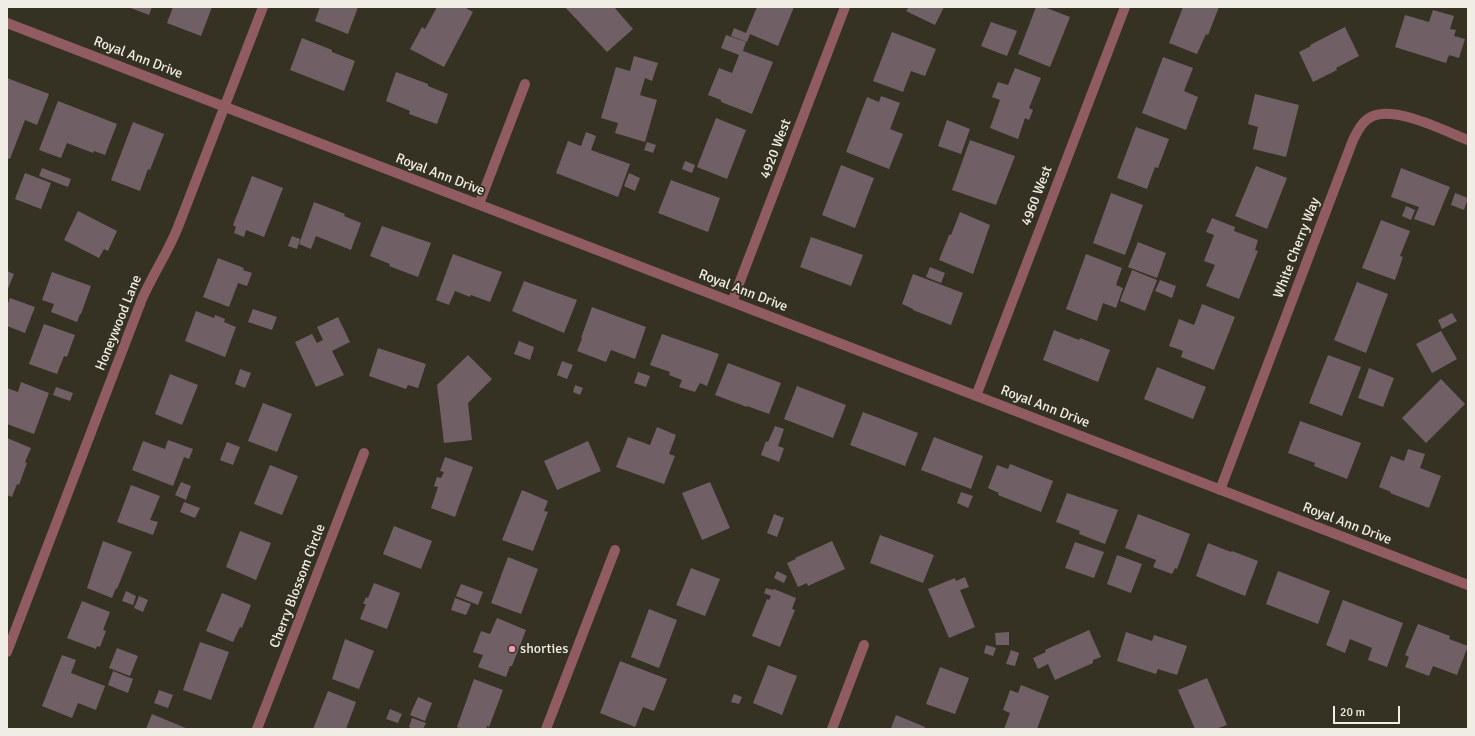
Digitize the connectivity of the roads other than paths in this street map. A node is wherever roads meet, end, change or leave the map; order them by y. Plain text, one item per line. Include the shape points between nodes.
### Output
1 (263, 7) edge
2 (845, 7) edge
3 (1125, 7) edge
4 (7, 22) edge
5 (525, 84) dead end
6 (225, 106) junction
7 (1468, 140) edge
8 (479, 204) junction
9 (732, 302) junction
10 (976, 396) junction
11 (364, 453) dead end
12 (1220, 490) junction
13 (614, 550) dead end
14 (1468, 585) edge
15 (864, 646) dead end
16 (7, 652) edge
17 (257, 729) edge
18 (546, 729) edge
19 (832, 729) edge

1 - 6 street, Honeywood Lane
2 - 9 street, 4920 West
3 - 10 street, 4960 West
4 - 6 street, Royal Ann Drive
5 - 8 street
6 - 8 street, Royal Ann Drive
6 - 16 street, Honeywood Lane via 178,227 142,299
7 - 12 street, White Cherry Way via 1408,117 1390,113 1372,116 1360,126
8 - 9 street, Royal Ann Drive
9 - 10 street, Royal Ann Drive
10 - 12 street, Royal Ann Drive
11 - 17 street, Cherry Blossom Circle
12 - 14 street, Royal Ann Drive
13 - 18 street
15 - 19 street

